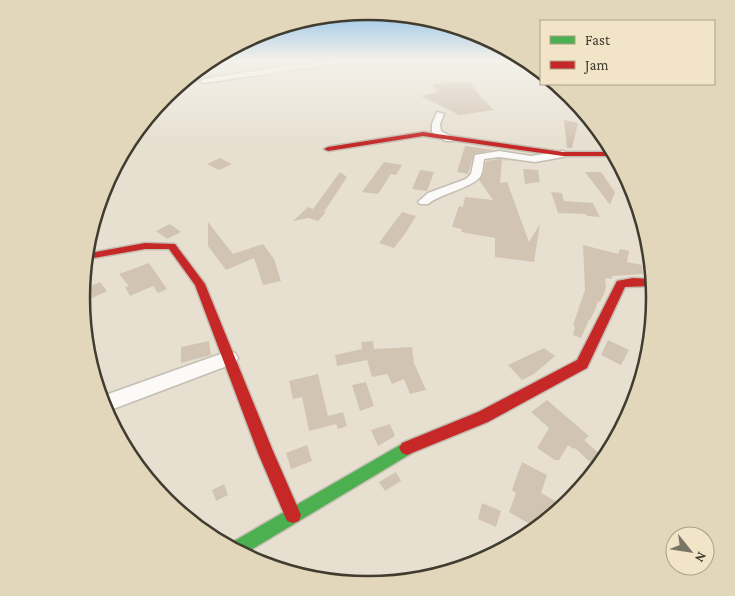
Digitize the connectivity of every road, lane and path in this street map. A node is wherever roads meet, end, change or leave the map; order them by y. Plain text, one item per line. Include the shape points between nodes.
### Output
1 (440, 114) dead end
2 (449, 138) junction
3 (328, 149) dead end
4 (604, 153) edge
5 (563, 154) junction
6 (424, 202) dead end
7 (93, 255) edge
8 (645, 283) edge
9 (229, 358) junction
10 (110, 402) edge
11 (293, 515) junction
12 (241, 545) edge

1 - 2 street via 437,132
2 - 3 street via 414,134
2 - 5 street
4 - 5 street
5 - 6 street via 531,159 501,153 486,155 478,158 476,175 470,181 432,195
7 - 9 street via 152,245 172,246 200,284
8 - 11 street via 621,284 582,364 483,417 403,449
9 - 10 street
9 - 11 street
11 - 12 street

